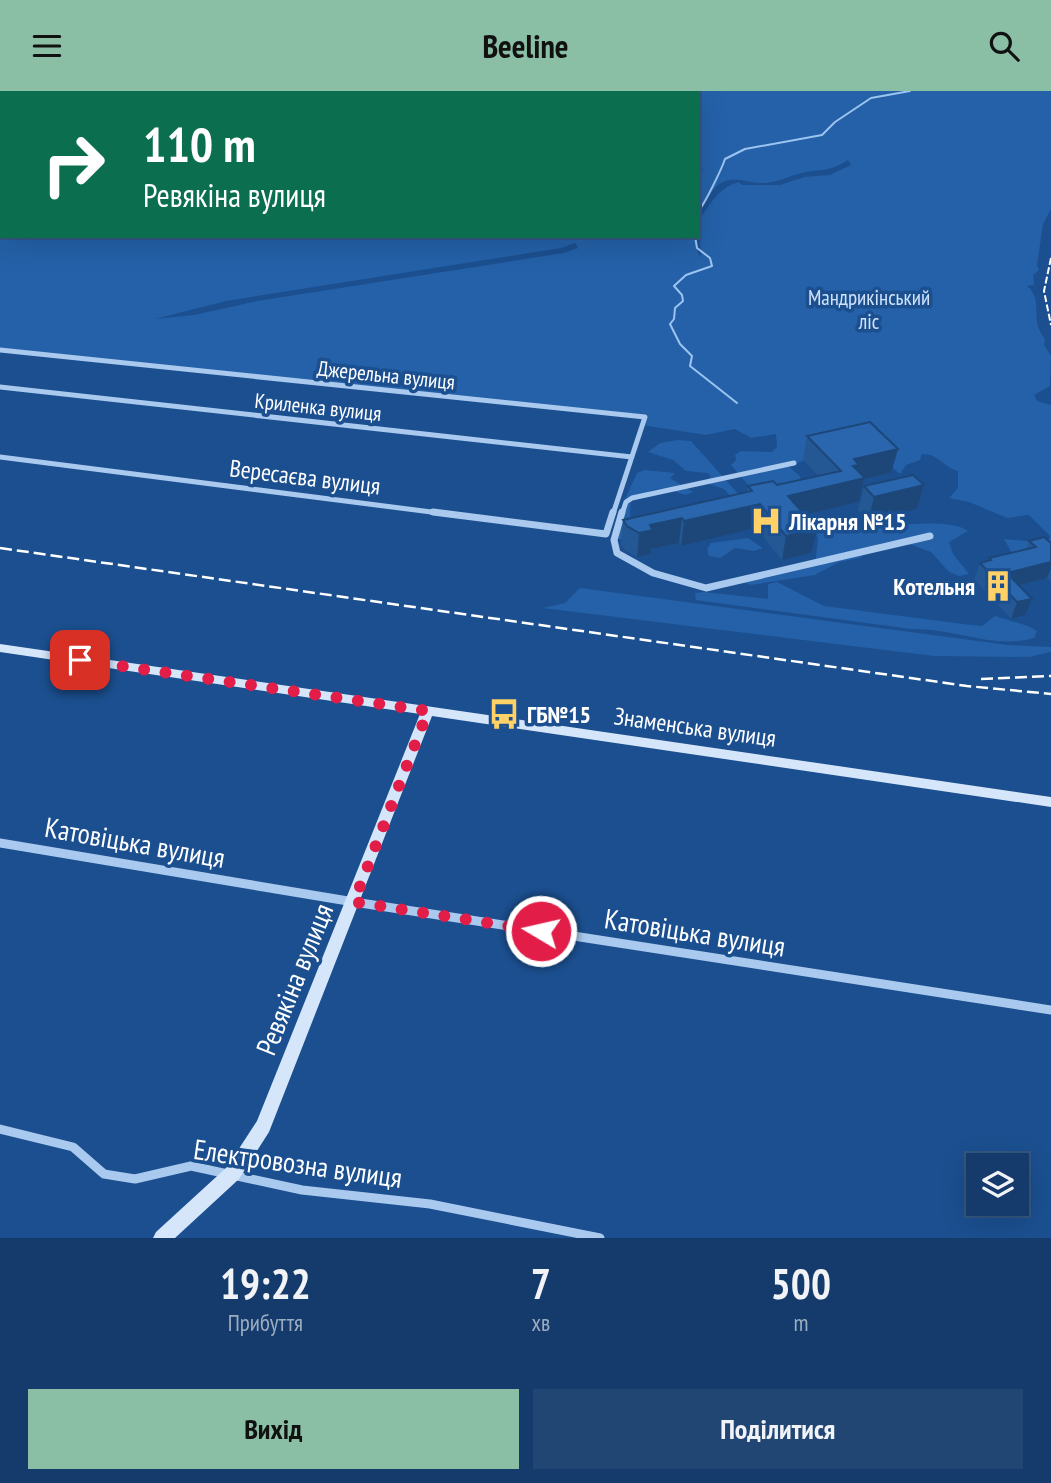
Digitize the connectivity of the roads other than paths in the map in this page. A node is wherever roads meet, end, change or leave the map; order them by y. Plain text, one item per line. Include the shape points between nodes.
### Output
1 (0, 350) edge
2 (0, 387) edge
3 (0, 457) edge
4 (632, 457) junction
5 (794, 463) dead end
6 (624, 483) junction
7 (632, 498) junction
8 (606, 534) joint
9 (930, 536) dead end
10 (0, 648) edge
11 (428, 711) junction
12 (1051, 802) edge
13 (0, 843) edge
14 (354, 902) junction
15 (1051, 1010) edge
16 (0, 1129) edge
17 (233, 1173) junction
18 (162, 1238) edge
19 (600, 1238) edge

1 - 4 street, Джерельна вулиця via 645,417
2 - 4 street, Криленка вулиця
3 - 8 street, Вересаєва вулиця
4 - 6 street, Джерельна вулиця
5 - 7 street
6 - 7 street
6 - 8 street, Джерельна вулиця
7 - 9 street via 626,502 614,544 616,552 689,586 706,589
10 - 11 main road, Знаменська вулиця
11 - 12 main road, Знаменська вулиця
11 - 14 main road, Ревякіна вулиця
13 - 14 street, Катовіцька вулиця
14 - 15 street, Катовіцька вулиця
14 - 17 main road, Ревякіна вулиця via 262,1126
16 - 17 street, Електровозна вулиця via 73,1147 104,1174 135,1179 191,1166
17 - 18 main road, Ревякіна вулиця
17 - 19 street, Електровозна вулиця via 302,1190 430,1205

